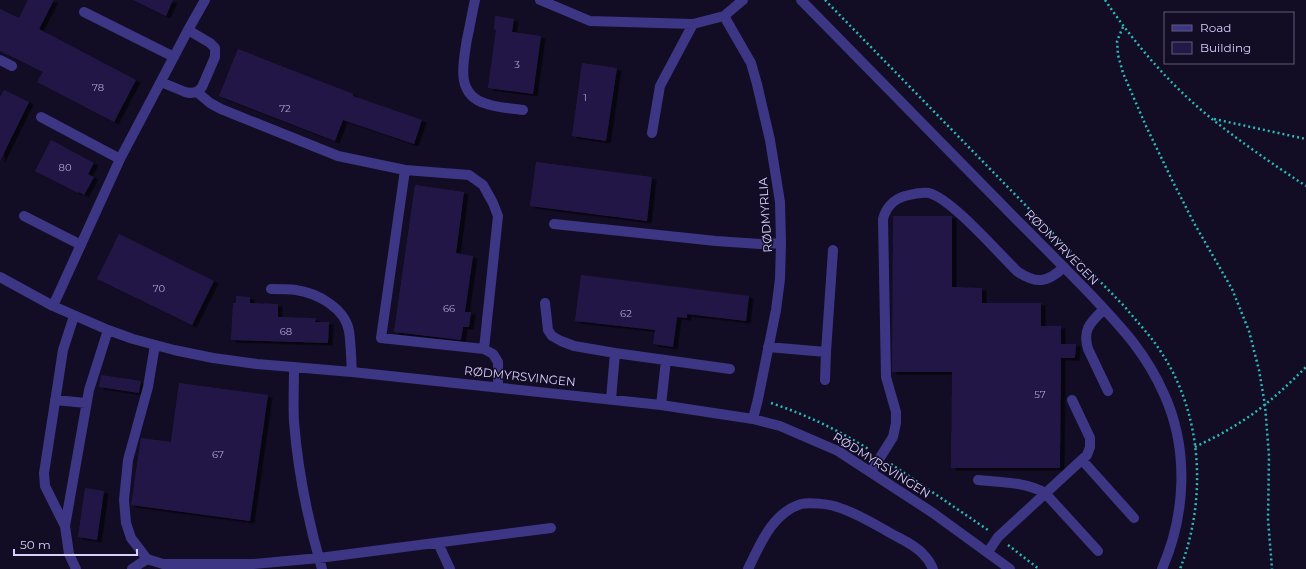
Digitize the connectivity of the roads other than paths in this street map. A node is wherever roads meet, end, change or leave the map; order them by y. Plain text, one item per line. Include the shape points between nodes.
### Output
1 (206, 0) edge
2 (475, 0) edge
3 (540, 0) edge
4 (743, 0) edge
5 (801, 0) edge
6 (84, 12) dead end
7 (724, 16) junction
8 (693, 24) junction
9 (188, 30) junction
10 (174, 57) junction
11 (0, 60) edge
12 (12, 66) dead end
13 (161, 82) junction
14 (196, 92) junction
15 (523, 110) dead end
16 (41, 117) dead end
17 (652, 133) dead end
18 (120, 158) junction
19 (405, 170) junction
20 (24, 216) dead end
21 (554, 224) dead end
22 (781, 243) junction
23 (81, 245) junction
24 (833, 250) dead end
25 (1064, 267) junction
26 (0, 277) edge
27 (271, 289) dead end
28 (545, 303) dead end
29 (53, 306) junction
30 (1104, 309) junction
31 (74, 316) junction
32 (108, 330) junction
33 (155, 345) junction
34 (768, 347) junction
35 (484, 349) junction
36 (615, 352) junction
37 (826, 352) junction
38 (666, 360) junction
39 (294, 367) junction
40 (730, 369) dead end
41 (352, 372) junction
42 (825, 380) dead end
43 (498, 387) junction
44 (1108, 391) dead end
45 (611, 399) junction
46 (55, 400) junction
47 (1072, 400) dead end
48 (86, 403) junction
49 (660, 405) junction
50 (753, 419) junction
51 (1082, 460) junction
52 (871, 472) junction
53 (978, 480) dead end
54 (1045, 494) junction
55 (1134, 518) dead end
56 (65, 526) junction
57 (551, 528) dead end
58 (438, 542) junction
59 (1098, 551) dead end
60 (988, 552) junction
61 (319, 558) junction
62 (147, 559) junction
63 (76, 569) edge
64 (132, 569) edge
65 (322, 569) edge
66 (450, 569) edge
67 (748, 569) edge
68 (933, 569) edge
69 (1010, 569) edge
70 (1162, 569) edge

1 - 9 street
2 - 15 street via 462,66 467,91 486,104
3 - 8 street via 590,21
4 - 7 street
5 - 25 street, RØDMYRVEGEN
6 - 10 street
7 - 8 street
7 - 22 street, RØDMYRLIA via 751,63 757,84 775,166 780,202
8 - 17 street via 660,86
9 - 10 street
9 - 14 street via 210,42 215,48 216,57 202,87
10 - 13 street
11 - 12 street
13 - 14 street via 184,92
13 - 18 street
14 - 19 street via 221,109 338,156
16 - 18 street
18 - 23 street
19 - 35 street via 469,175 483,185 493,203 498,216
19 - 35 street via 381,338
20 - 23 street
21 - 22 street via 716,241
22 - 34 street, RØDMYRLIA via 780,279
23 - 29 street
24 - 37 street
25 - 30 street, RØDMYRVEGEN
25 - 52 street via 1048,280 1028,279 942,199 929,193 915,193 892,203 883,219 886,377 896,412 896,423 893,437
26 - 29 street, RØDMYRSVINGEN
27 - 41 street via 296,290 314,295 330,304 342,316 349,330
28 - 36 street via 548,330 560,342
29 - 31 street, RØDMYRSVINGEN
30 - 44 street via 1089,324 1086,342
30 - 70 street, RØDMYRVEGEN via 1144,356 1165,396 1174,422 1179,447 1181,492 1173,541
31 - 32 street, RØDMYRSVINGEN
31 - 46 street via 63,350
32 - 33 street, RØDMYRSVINGEN
32 - 48 street
33 - 39 street, RØDMYRSVINGEN via 213,358
33 - 62 street via 148,387 128,460 124,500 126,523 131,538
34 - 37 street
34 - 50 street, RØDMYRLIA
35 - 43 street via 493,354 498,362
36 - 38 street
36 - 45 street
37 - 42 street
38 - 40 street
38 - 49 street
39 - 41 street, RØDMYRSVINGEN
39 - 61 street via 294,421 299,464
41 - 43 street, RØDMYRSVINGEN
43 - 45 street, RØDMYRSVINGEN
45 - 49 street, RØDMYRSVINGEN
46 - 48 street
46 - 56 street via 44,473 46,486
47 - 51 street via 1090,438 1090,447
48 - 56 street
49 - 50 street, RØDMYRSVINGEN
50 - 52 street, RØDMYRSVINGEN via 810,438 838,451
51 - 54 street
51 - 55 street
52 - 60 street, RØDMYRSVINGEN
53 - 54 street via 1030,486
54 - 59 street
54 - 60 street via 998,537
56 - 63 street via 69,554
57 - 58 street
58 - 61 street
58 - 66 street
60 - 69 street, RØDMYRSVINGEN
61 - 62 street via 253,564 162,564
61 - 65 street
62 - 64 street
67 - 68 street via 774,523 786,512 801,504 836,506 861,516 912,544

